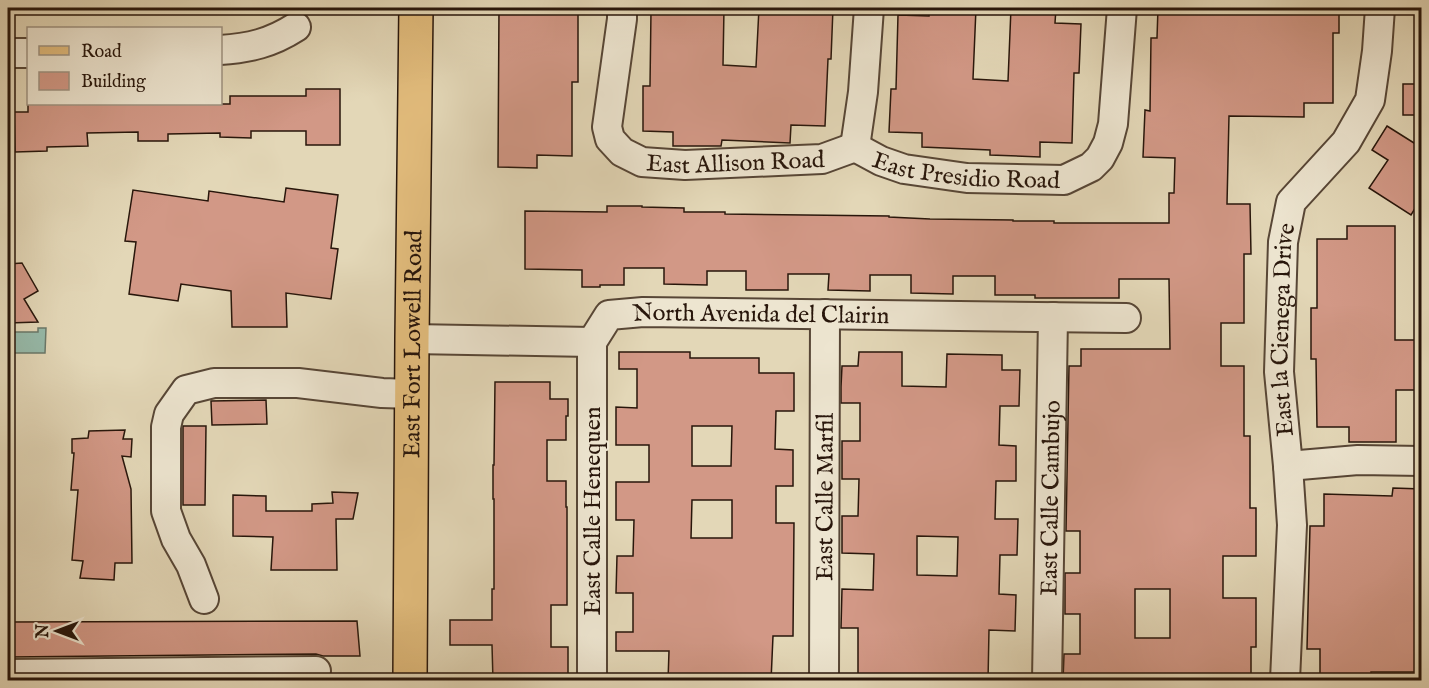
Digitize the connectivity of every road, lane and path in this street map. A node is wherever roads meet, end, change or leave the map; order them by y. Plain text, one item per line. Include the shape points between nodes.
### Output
1 (416, 8) edge
2 (622, 8) edge
3 (869, 8) edge
4 (1122, 8) edge
5 (1380, 8) edge
6 (296, 27) dead end
7 (222, 50) edge
8 (8, 53) edge
9 (27, 53) edge
10 (855, 147) junction
11 (825, 314) junction
12 (1053, 317) junction
13 (1126, 318) dead end
14 (412, 339) junction
15 (592, 342) junction
16 (412, 394) junction
17 (1422, 461) edge
18 (1288, 466) junction
19 (204, 599) dead end
20 (8, 674) edge
21 (309, 674) edge
22 (411, 681) edge
23 (592, 681) edge
24 (824, 681) edge
25 (1047, 681) edge
26 (1286, 681) edge

1 - 14 main road, East Fort Lowell Road
2 - 10 street, East Allison Road via 607,127 610,139 622,152 642,162 685,165 822,159
3 - 10 street
4 - 10 street, East Presidio Road via 1113,124 1108,143 1090,168 1064,180 967,178 904,169
5 - 18 street, East la Cienega Drive via 1370,100 1346,142 1291,202 1283,242 1279,372
6 - 7 street via 262,44
8 - 9 street
11 - 12 street, North Avenida del Clairin
11 - 15 street, North Avenida del Clairin via 609,315
11 - 24 street, East Calle Marfil
12 - 13 street, North Avenida del Clairin
12 - 25 street, East Calle Cambujo
14 - 15 street
14 - 16 main road, East Fort Lowell Road
15 - 23 street, East Calle Henequen
16 - 19 street via 298,383 214,383 186,390 169,414 166,427 166,511
16 - 22 main road, East Fort Lowell Road
17 - 18 street via 1358,460
18 - 26 street, East la Cienega Drive via 1292,525
20 - 21 street

